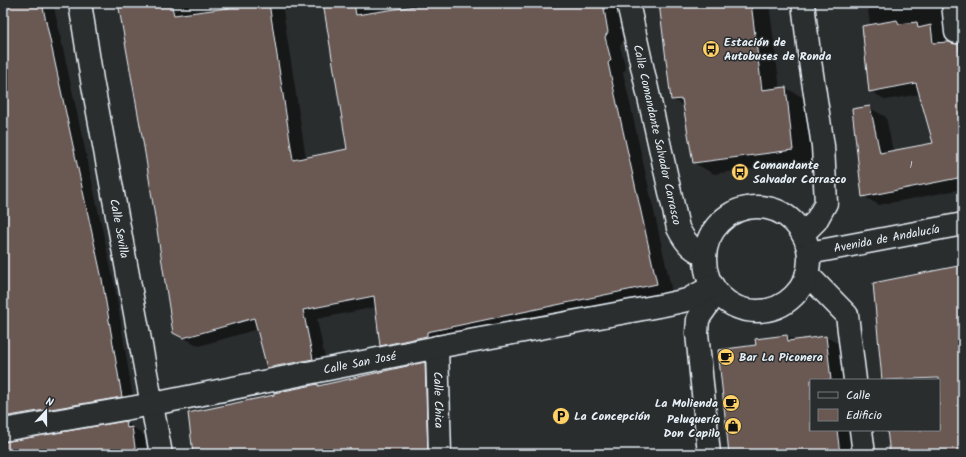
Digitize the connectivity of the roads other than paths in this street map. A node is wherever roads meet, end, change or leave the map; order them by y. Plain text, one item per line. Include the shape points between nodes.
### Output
1 (80, 3) edge
2 (628, 3) edge
3 (803, 3) edge
4 (953, 3) edge
5 (963, 30) edge
6 (963, 224) edge
7 (807, 253) junction
8 (705, 255) junction
9 (715, 289) junction
10 (436, 347) junction
11 (855, 379) edge
12 (153, 404) junction
13 (3, 430) edge
14 (861, 431) edge
15 (161, 454) edge
16 (440, 454) edge
17 (709, 454) edge
18 (864, 454) edge

1 - 12 street, Calle Sevilla
2 - 8 street, Calle Comandante Salvador Carrasco via 678,228 693,250
3 - 7 street via 823,146 826,203 816,221
4 - 5 street via 956,32
6 - 7 street, Avenida de Andalucía
7 - 8 street via 793,220 779,211 763,207 746,208 731,214 718,224 709,239
7 - 9 street via 801,288 790,300 776,308 760,311 744,309 729,302
7 - 11 street via 847,315
8 - 9 street via 706,271
9 - 10 street, Calle San José via 687,300 664,305
9 - 17 street via 698,319 697,333
10 - 12 street, Calle San José
10 - 16 street, Calle Chica
12 - 13 street, Calle San José
12 - 15 street, Calle Sevilla
14 - 18 street

